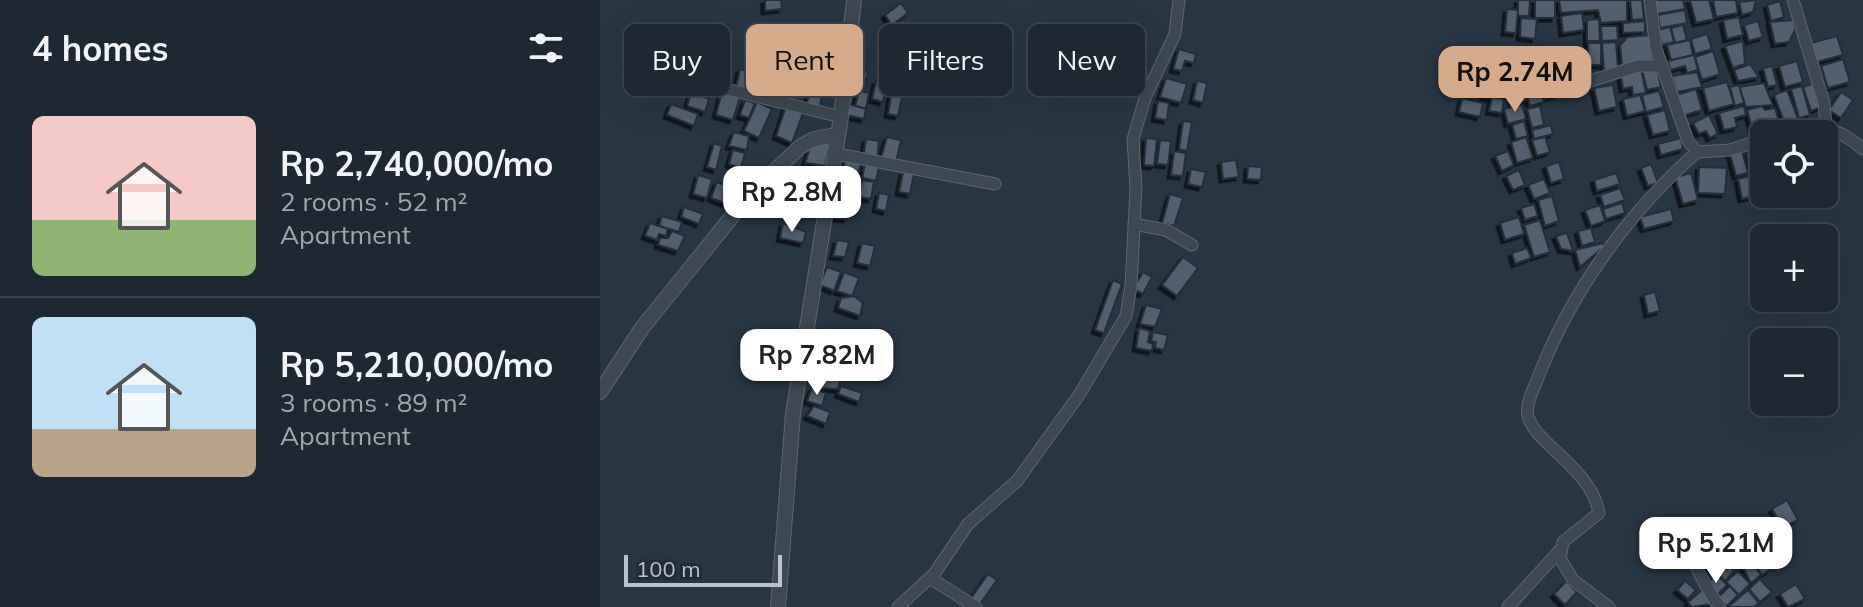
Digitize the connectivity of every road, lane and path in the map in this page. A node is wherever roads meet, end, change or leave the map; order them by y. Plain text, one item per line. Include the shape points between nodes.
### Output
1 (854, 0) edge
2 (1179, 0) edge
3 (1650, 0) edge
4 (1793, 0) edge
5 (1662, 66) junction
6 (1522, 84) dead end
7 (730, 90) edge
8 (841, 117) junction
9 (1825, 120) edge
10 (1838, 133) edge
11 (836, 135) junction
12 (1750, 144) edge
13 (1863, 149) edge
14 (1697, 152) junction
15 (832, 153) junction
16 (995, 184) dead end
17 (1134, 224) junction
18 (1192, 245) dead end
19 (600, 392) edge
20 (1681, 539) dead end
21 (1561, 549) junction
22 (930, 578) junction
23 (778, 607) edge
24 (898, 607) edge
25 (976, 607) edge
26 (1508, 607) edge
27 (1609, 607) edge
28 (1720, 607) edge

1 - 8 street
2 - 17 street via 1175,34 1145,98 1133,139
3 - 5 street
4 - 9 street
5 - 6 street via 1638,66 1577,85 1556,77
5 - 14 street via 1683,134
7 - 8 street
8 - 11 street
10 - 13 street
11 - 15 street
11 - 19 street via 800,147 751,193 642,328
12 - 14 street
14 - 21 street via 1609,248 1574,298 1527,406 1530,422 1591,488 1598,504 1595,520 1570,535
15 - 16 street
15 - 23 street via 793,414
17 - 18 street via 1166,230
17 - 22 street via 1130,305 1119,329 1017,481 968,524
20 - 28 street via 1703,586
21 - 26 street
21 - 27 street via 1573,580
22 - 24 street
22 - 25 street

